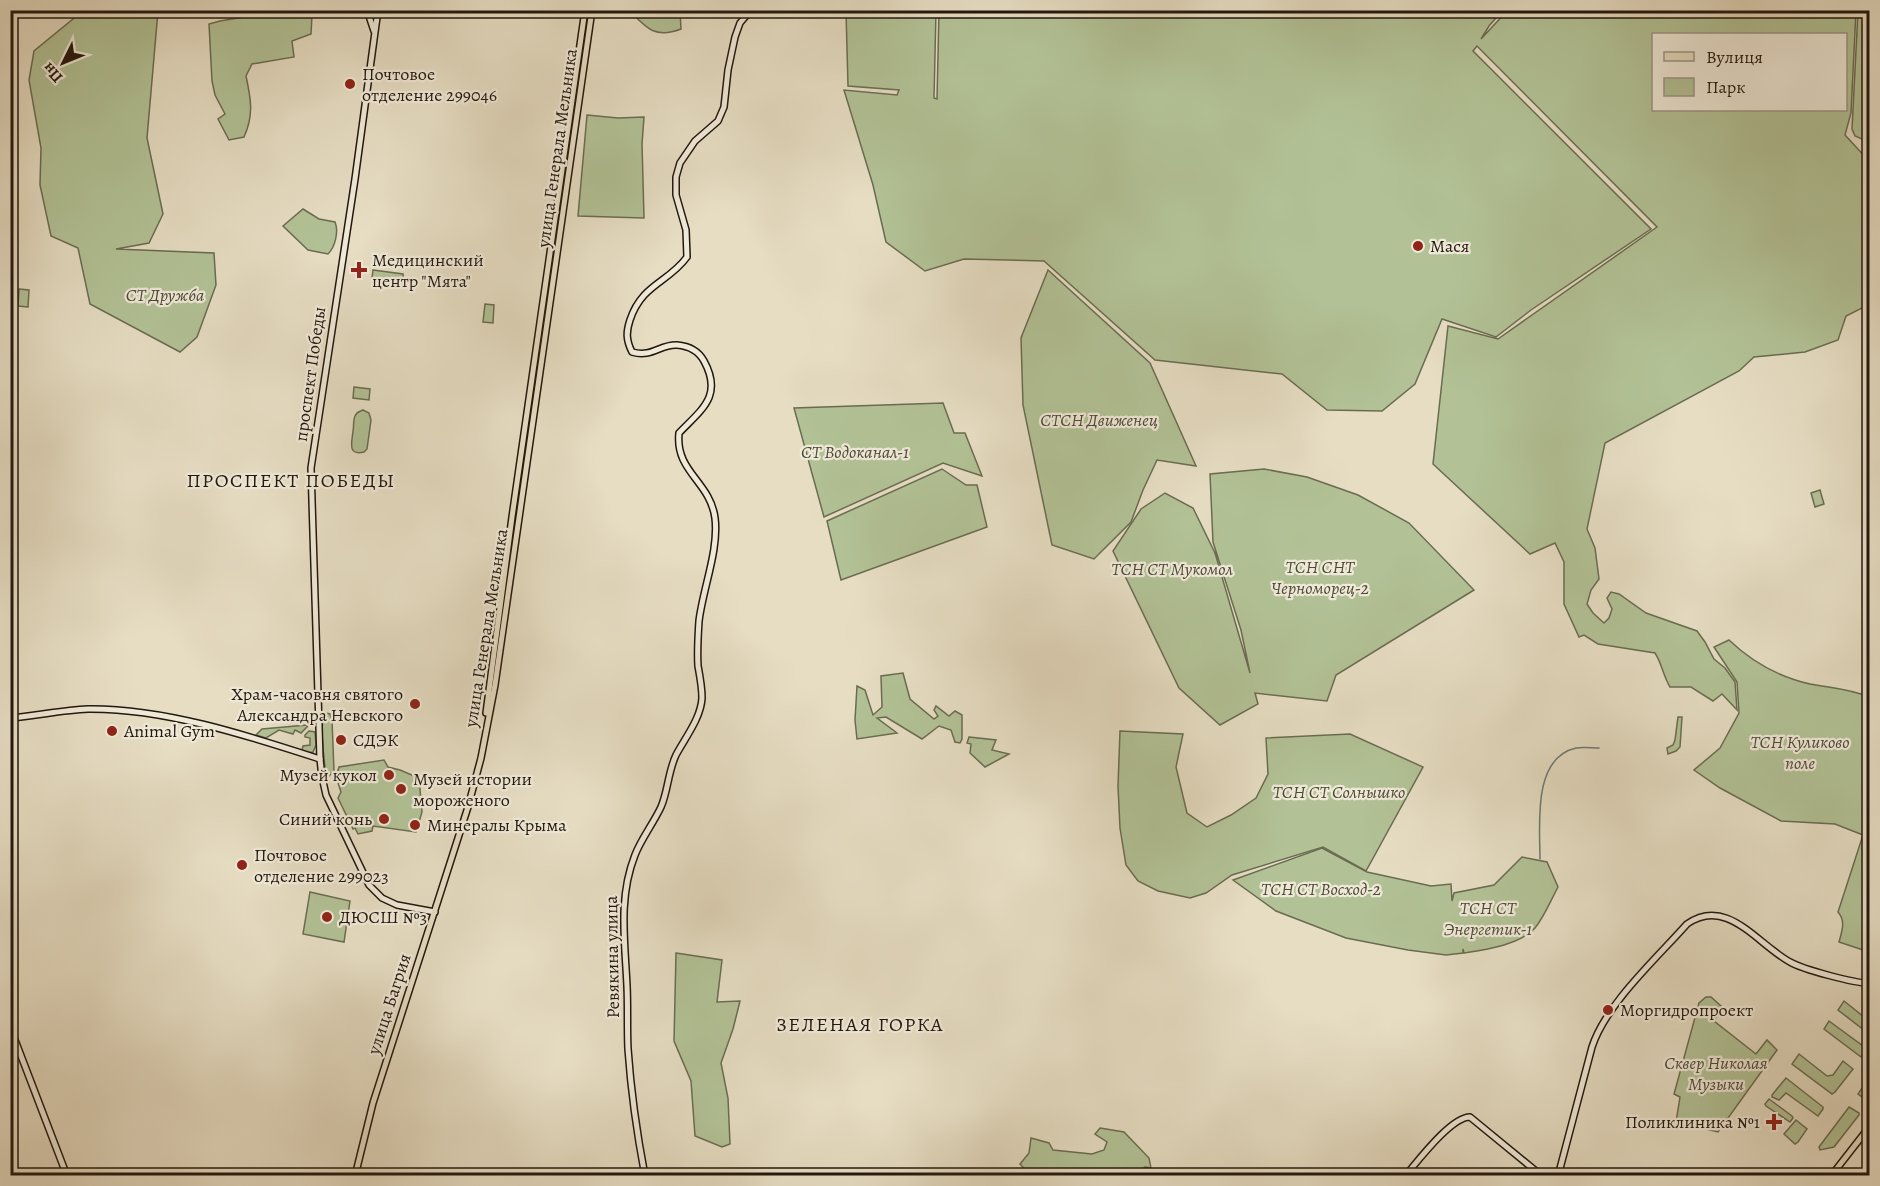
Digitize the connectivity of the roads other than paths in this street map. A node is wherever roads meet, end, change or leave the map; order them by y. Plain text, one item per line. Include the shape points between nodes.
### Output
1 (367, 10) edge
2 (378, 10) edge
3 (585, 10) edge
4 (592, 10) edge
5 (751, 10) edge
6 (374, 32) junction
7 (516, 517) junction
8 (10, 718) edge
9 (484, 738) joint
10 (320, 759) junction
11 (435, 912) junction
12 (1869, 983) edge
13 (10, 1027) edge
14 (1869, 1126) edge
15 (67, 1176) edge
16 (355, 1176) edge
17 (645, 1176) edge
18 (1405, 1176) edge
19 (1542, 1176) edge
20 (1558, 1176) edge
21 (1831, 1176) edge

1 - 6 main road, проспект Победы
2 - 6 main road, проспект Победы
3 - 7 main road, улица Генерала Мельника
4 - 7 main road, улица Генерала Мельника
5 - 17 main road, Ревякина улица via 735,36 724,107 718,121 695,141 676,177 687,257 645,292 634,308 626,340 632,352 642,355 673,345 689,346 701,357 712,387 700,413 679,433 678,444 682,458 712,502 715,520 697,645 702,700 675,757 661,807 635,854 625,896 628,1047
6 - 10 main road, проспект Победы via 311,468
7 - 9 main road, улица Генерала Мельника via 495,685
8 - 10 main road via 87,709 126,711 195,723
9 - 11 main road, улица Багрия via 468,807
10 - 11 main road, проспект Победы via 326,795 369,885 382,898 397,905
11 - 16 main road, улица Багрия via 373,1104
12 - 20 main road via 1796,965 1727,918 1710,915 1687,924 1598,1028
13 - 15 main road
14 - 21 main road
18 - 19 main road via 1450,1126 1465,1117 1470,1117

